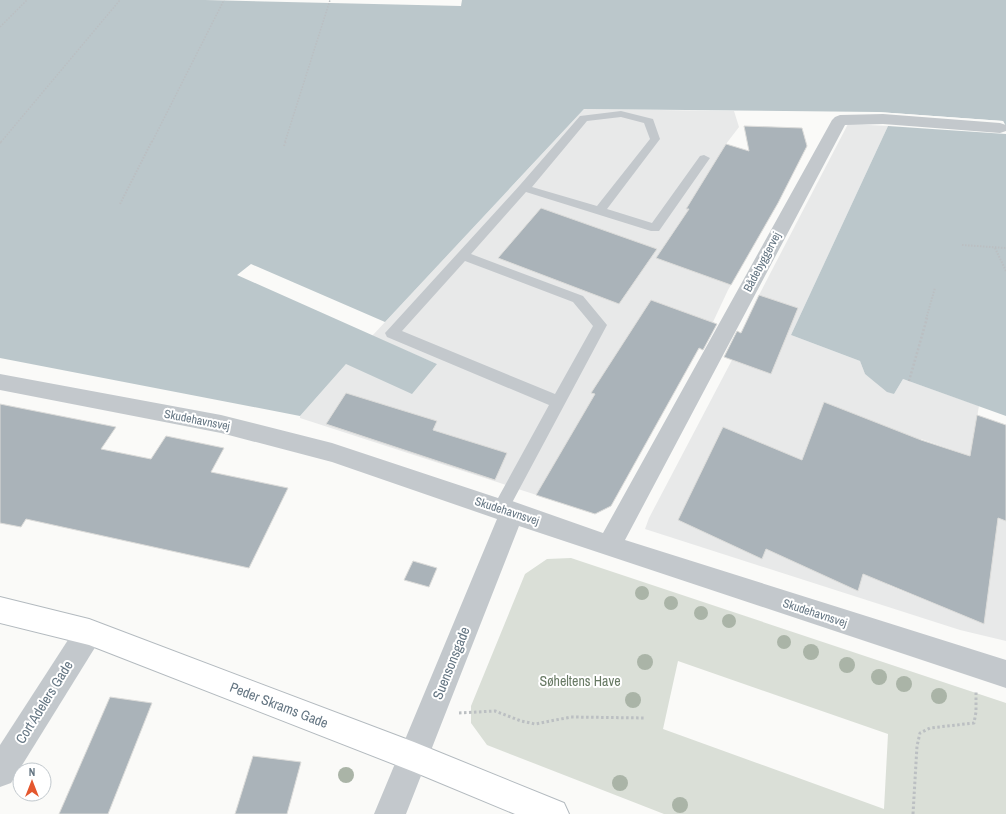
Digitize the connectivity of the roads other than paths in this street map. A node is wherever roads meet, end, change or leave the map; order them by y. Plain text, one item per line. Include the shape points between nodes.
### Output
1 (1000, 128) dead end
2 (704, 158) dead end
3 (524, 188) junction
4 (600, 211) junction
5 (463, 255) junction
6 (0, 382) edge
7 (558, 402) junction
8 (506, 510) junction
9 (609, 546) junction
10 (0, 610) edge
11 (89, 632) junction
12 (1006, 674) edge
13 (414, 757) junction
14 (0, 772) edge
15 (390, 814) edge
16 (553, 814) edge

1 - 9 street, Bådebyggervej via 883,119 840,120
2 - 4 lane via 655,228
3 - 4 lane
3 - 4 lane via 584,118 621,114 650,121 655,139
3 - 5 lane
5 - 7 lane via 578,299 600,325
5 - 7 lane via 392,333
6 - 8 street, Skudehavnsvej via 221,424 332,453
7 - 8 lane
8 - 9 street, Skudehavnsvej
8 - 13 street, Suensonsgade
9 - 12 street, Skudehavnsvej
10 - 11 street, Peder Skrams Gade
11 - 13 street, Peder Skrams Gade
11 - 14 street, Cort Adelers Gade
13 - 15 street, Suensonsgade
13 - 16 street, Peder Skrams Gade

